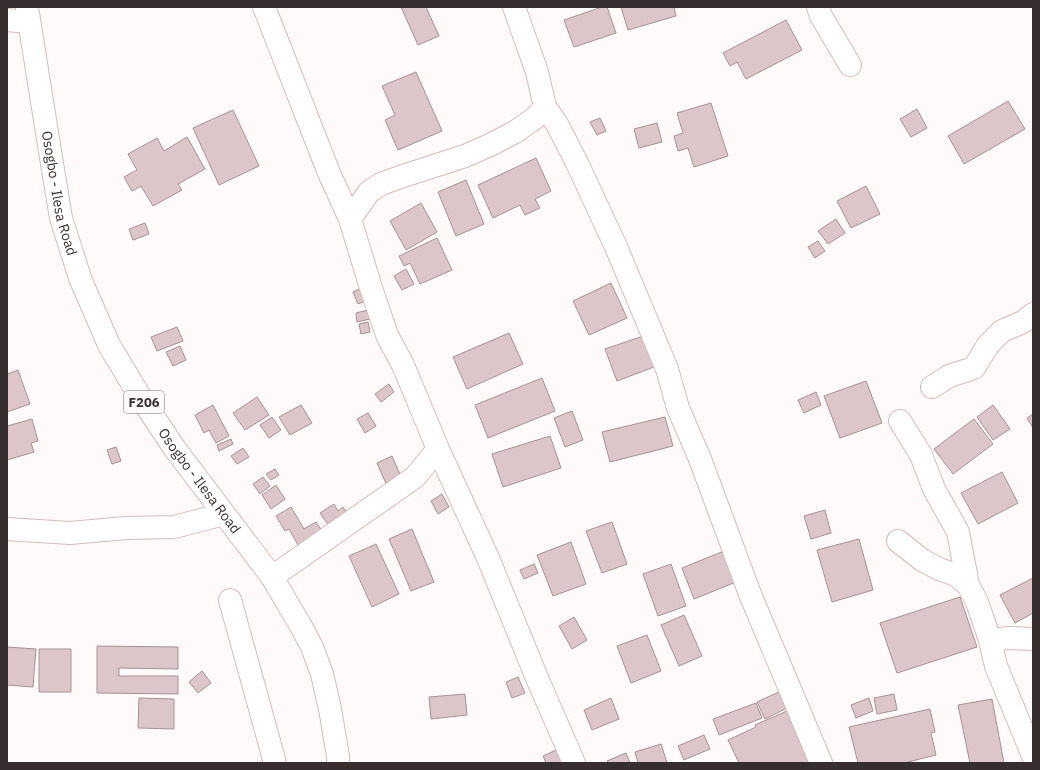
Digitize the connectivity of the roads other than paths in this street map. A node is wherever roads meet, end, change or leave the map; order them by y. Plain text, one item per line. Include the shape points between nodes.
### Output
1 (264, 7) edge
2 (514, 7) edge
3 (818, 7) edge
4 (28, 14) edge
5 (7, 20) edge
6 (850, 65) dead end
7 (545, 107) junction
8 (350, 219) junction
9 (1033, 314) edge
10 (932, 387) dead end
11 (900, 421) dead end
12 (438, 448) junction
13 (415, 477) junction
14 (453, 480) junction
15 (224, 514) junction
16 (7, 529) edge
17 (898, 542) dead end
18 (272, 578) junction
19 (968, 584) junction
20 (230, 600) dead end
21 (1033, 639) edge
22 (990, 640) junction
23 (1033, 756) edge
24 (275, 763) edge
25 (338, 763) edge
26 (574, 763) edge
27 (821, 763) edge

1 - 8 street via 329,173
2 - 7 street via 537,72
3 - 6 street
4 - 5 street
4 - 15 street, Osogbo - Ilesa Road / F206 via 61,218 80,278 109,345 139,395 175,449
7 - 8 street via 535,118 515,132 490,145 381,184 369,192
7 - 27 street via 578,164 617,249 667,369 678,408 700,459 750,594
8 - 12 street via 387,335 403,365
9 - 10 street via 1023,322 1002,331 988,345 974,368 949,376
11 - 19 street via 922,455 934,489 958,532
12 - 13 street
12 - 14 street
13 - 14 street
13 - 18 street
14 - 26 street
15 - 16 street via 174,527 70,533
15 - 18 street, Osogbo - Ilesa Road / F206
17 - 19 street via 922,560 956,575
18 - 25 street, Osogbo - Ilesa Road / F206 via 312,647 322,674
19 - 22 street
20 - 24 street
21 - 22 street
22 - 23 street via 996,666

